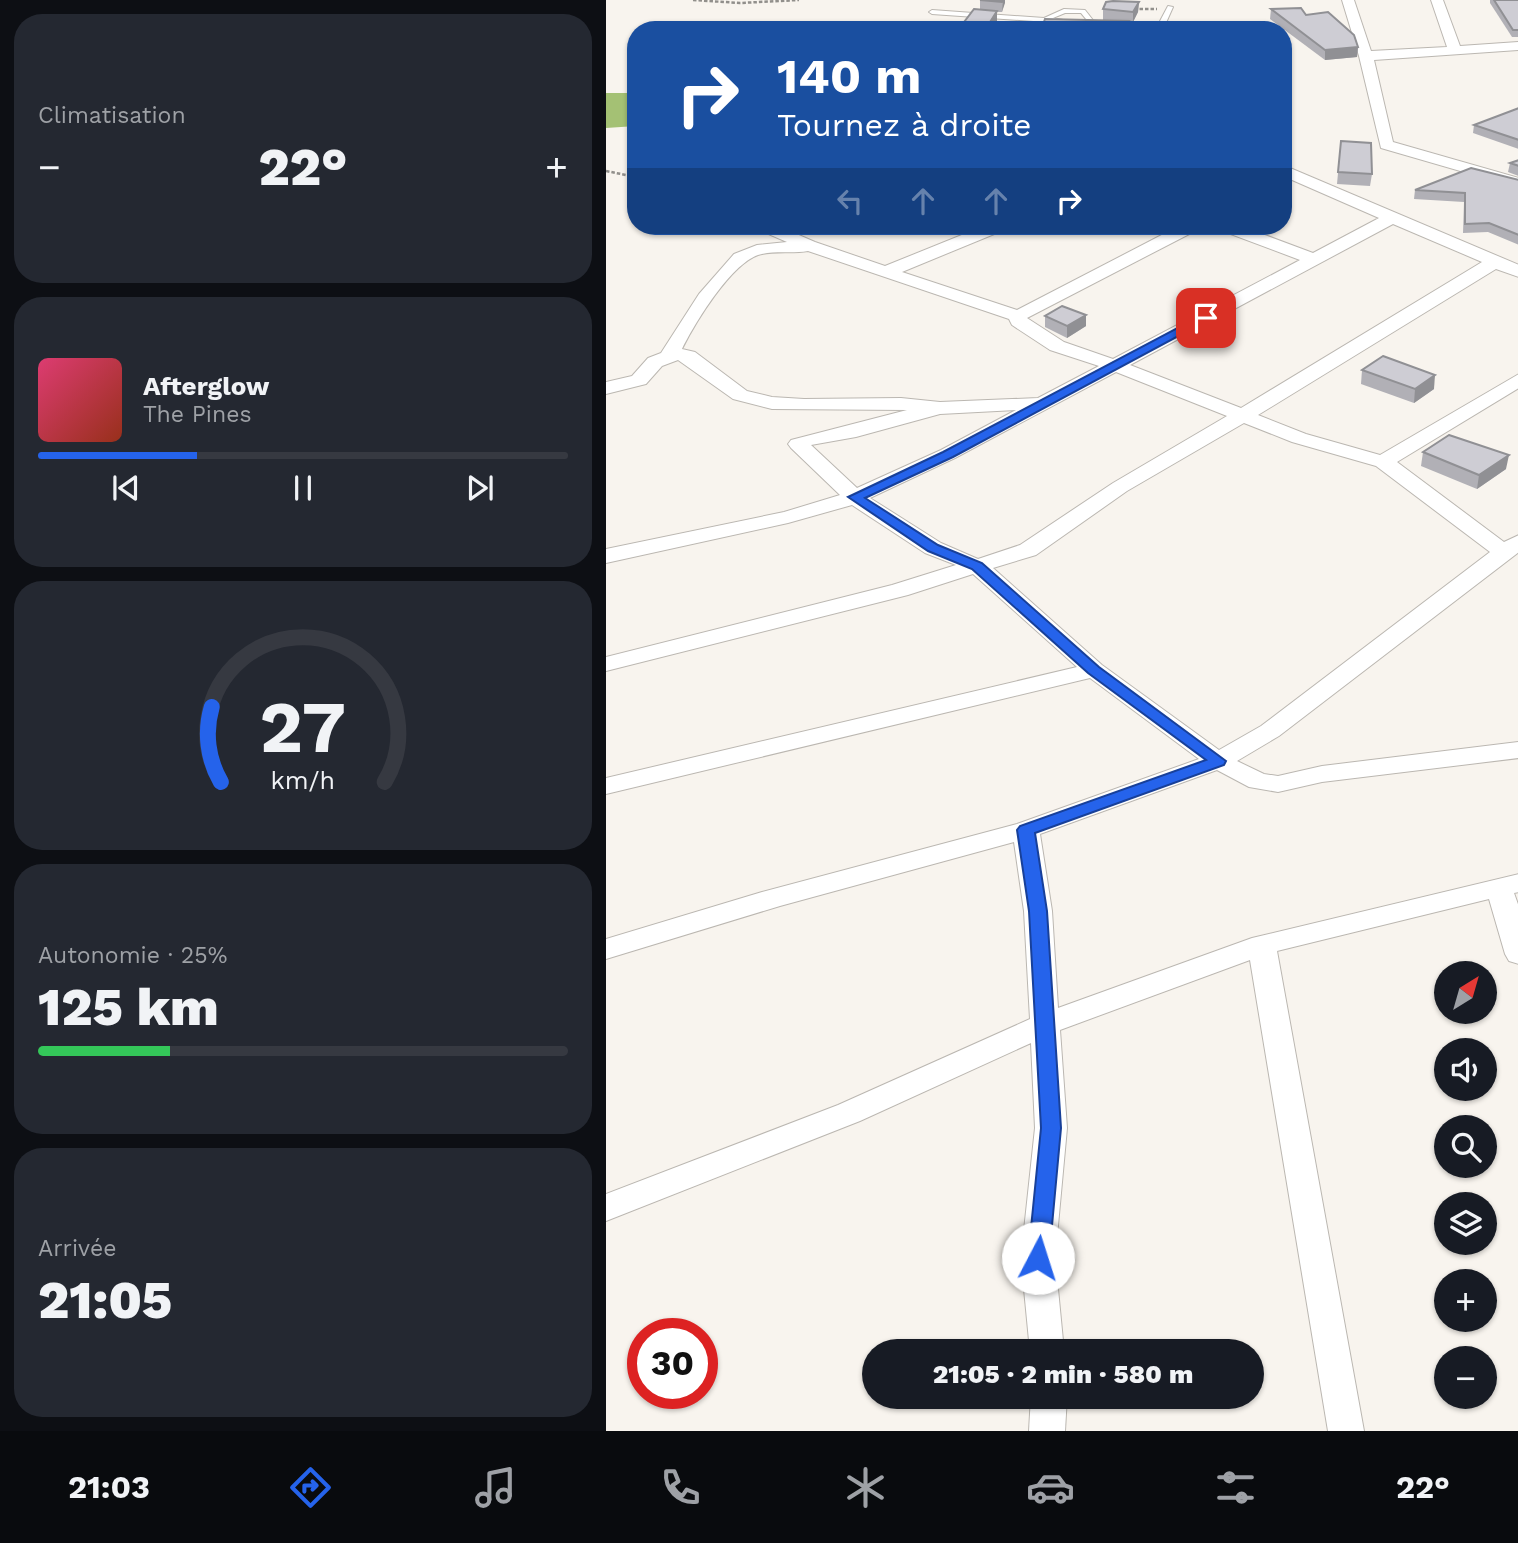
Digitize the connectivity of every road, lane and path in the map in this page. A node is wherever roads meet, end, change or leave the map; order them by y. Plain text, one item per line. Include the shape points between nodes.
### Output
1 (693, 0) edge
2 (799, 0) edge
3 (1074, 0) edge
4 (1348, 0) edge
5 (1437, 0) edge
6 (1170, 7) dead end
7 (1074, 11) junction
8 (932, 12) dead end
9 (1029, 19) joint
10 (1042, 20) junction
11 (1055, 21) edge
12 (1090, 21) edge
13 (1163, 21) edge
14 (1518, 46) edge
15 (1455, 50) junction
16 (1366, 56) junction
17 (606, 171) edge
18 (1292, 174) edge
19 (627, 175) edge
20 (1518, 183) edge
21 (1393, 218) junction
22 (785, 235) edge
23 (975, 235) edge
24 (1174, 235) edge
25 (1250, 235) edge
26 (809, 246) junction
27 (1314, 259) junction
28 (1495, 262) junction
29 (886, 272) junction
30 (1518, 272) edge
31 (1018, 316) junction
32 (670, 354) junction
33 (1117, 366) junction
34 (1518, 380) edge
35 (606, 388) edge
36 (1042, 403) junction
37 (940, 408) junction
38 (1242, 415) junction
39 (1383, 462) junction
40 (855, 497) junction
41 (1511, 547) edge
42 (606, 556) edge
43 (977, 566) junction
44 (606, 664) edge
45 (1094, 670) junction
46 (1518, 750) edge
47 (1218, 761) junction
48 (606, 786) edge
49 (1026, 830) junction
50 (1509, 885) edge
51 (1262, 945) junction
52 (606, 949) edge
53 (1518, 954) edge
54 (1046, 1024) junction
55 (606, 1208) edge
56 (1046, 1339) edge
57 (1048, 1409) edge
58 (1047, 1431) edge
59 (1346, 1431) edge

1 - 2 path
3 - 7 lane via 1069,6
4 - 16 street
5 - 15 street
6 - 13 lane
7 - 10 lane
7 - 12 lane via 1083,12
8 - 9 lane
9 - 10 lane
10 - 11 lane
14 - 15 street
15 - 16 street
16 - 20 street via 1386,145
17 - 19 path
18 - 21 street
21 - 27 street
21 - 28 street
22 - 26 street
23 - 29 street
24 - 31 street
25 - 27 street
26 - 29 street
26 - 32 street via 758,250 742,257 685,326
27 - 33 street
28 - 30 street
28 - 38 street
29 - 31 street
31 - 33 street via 1022,327 1057,346
32 - 35 street via 655,362 639,380
32 - 37 street via 688,356 721,384 753,400
33 - 36 street
33 - 38 street
34 - 39 street
36 - 37 street
36 - 40 street
37 - 40 street via 800,442 799,447
38 - 39 street via 1299,438
38 - 43 street via 1120,486 1028,550
39 - 41 street
40 - 42 street via 788,517
40 - 43 street via 933,548
41 - 47 street via 1270,731
43 - 44 street
43 - 45 street
45 - 47 street
45 - 48 street
46 - 47 street via 1322,774 1278,784 1258,781
47 - 49 street
49 - 52 street via 772,898
49 - 54 street via 1038,911
50 - 51 street
50 - 53 street
51 - 54 street
51 - 59 street
54 - 55 street via 849,1113
54 - 56 street via 1051,1128 1038,1258
57 - 58 street

